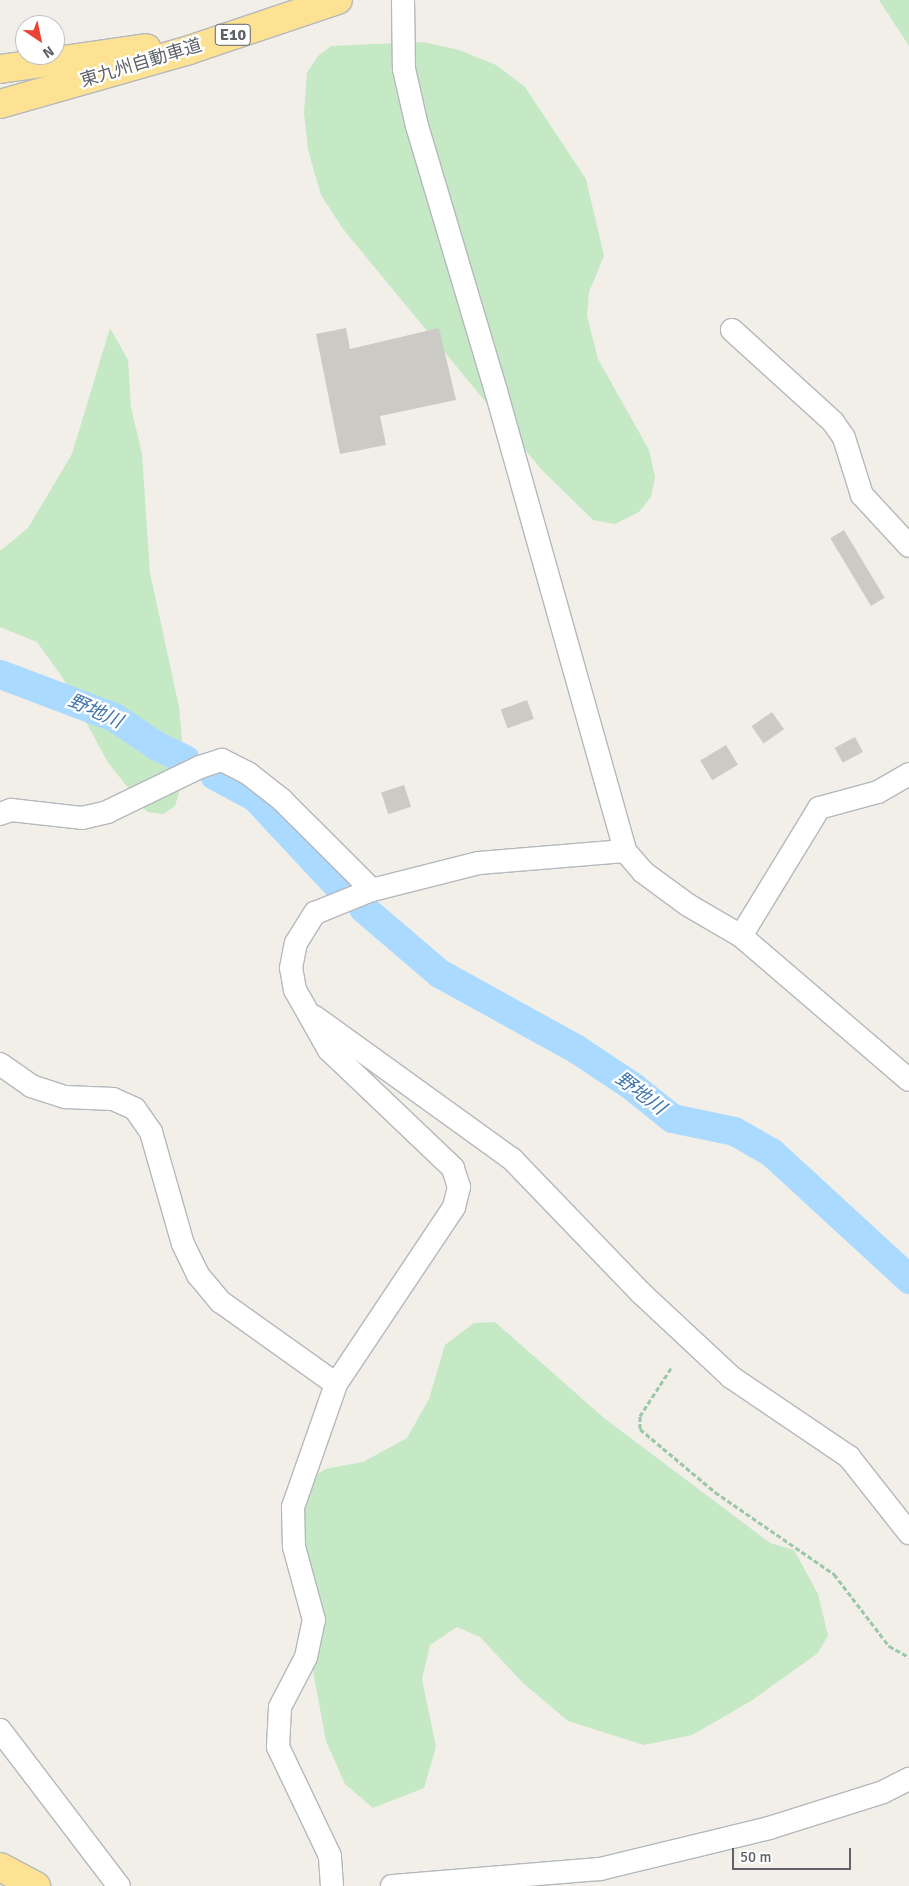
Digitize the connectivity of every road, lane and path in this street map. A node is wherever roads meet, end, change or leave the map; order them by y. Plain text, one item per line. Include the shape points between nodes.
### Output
1 (315, 0) edge
2 (338, 0) edge
3 (403, 0) edge
4 (128, 68) junction
5 (0, 69) edge
6 (0, 104) edge
7 (0, 116) edge
8 (732, 330) dead end
9 (909, 546) edge
10 (909, 774) edge
11 (0, 814) edge
12 (625, 851) junction
13 (372, 890) junction
14 (741, 936) junction
15 (309, 1012) junction
16 (0, 1064) edge
17 (909, 1080) edge
18 (671, 1368) dead end
19 (336, 1384) junction
20 (909, 1533) edge
21 (909, 1656) edge
22 (0, 1730) edge
23 (909, 1779) edge
24 (0, 1867) edge
25 (36, 1886) edge
26 (119, 1886) edge
27 (332, 1886) edge
28 (392, 1886) edge

1 - 5 highway via 184,41
2 - 4 highway, 東九州自動車道 / E10
3 - 12 street via 404,69 418,126
4 - 6 highway, 東九州自動車道 / E10
4 - 7 highway
8 - 9 street via 833,422 844,438 862,495
10 - 14 street via 878,792 818,808
11 - 13 street via 10,810 82,818 107,812 200,767 222,760 249,774 282,800
12 - 13 street via 478,863
12 - 14 street via 643,872 688,905
13 - 15 street via 315,913 296,943 292,968 295,990
14 - 17 street
15 - 19 street via 329,1050 453,1168 459,1187 454,1207
15 - 20 street via 512,1160 641,1293 731,1377 849,1456
16 - 19 street via 40,1089 65,1097 114,1099 135,1109 151,1132 183,1244 198,1275 221,1302
18 - 21 path via 640,1416 640,1429 715,1492 834,1574 888,1646
19 - 27 street via 292,1507 294,1547 314,1620 306,1657 280,1707 278,1747 330,1856
22 - 26 street
23 - 28 street via 883,1792 769,1828 600,1869
24 - 25 highway

